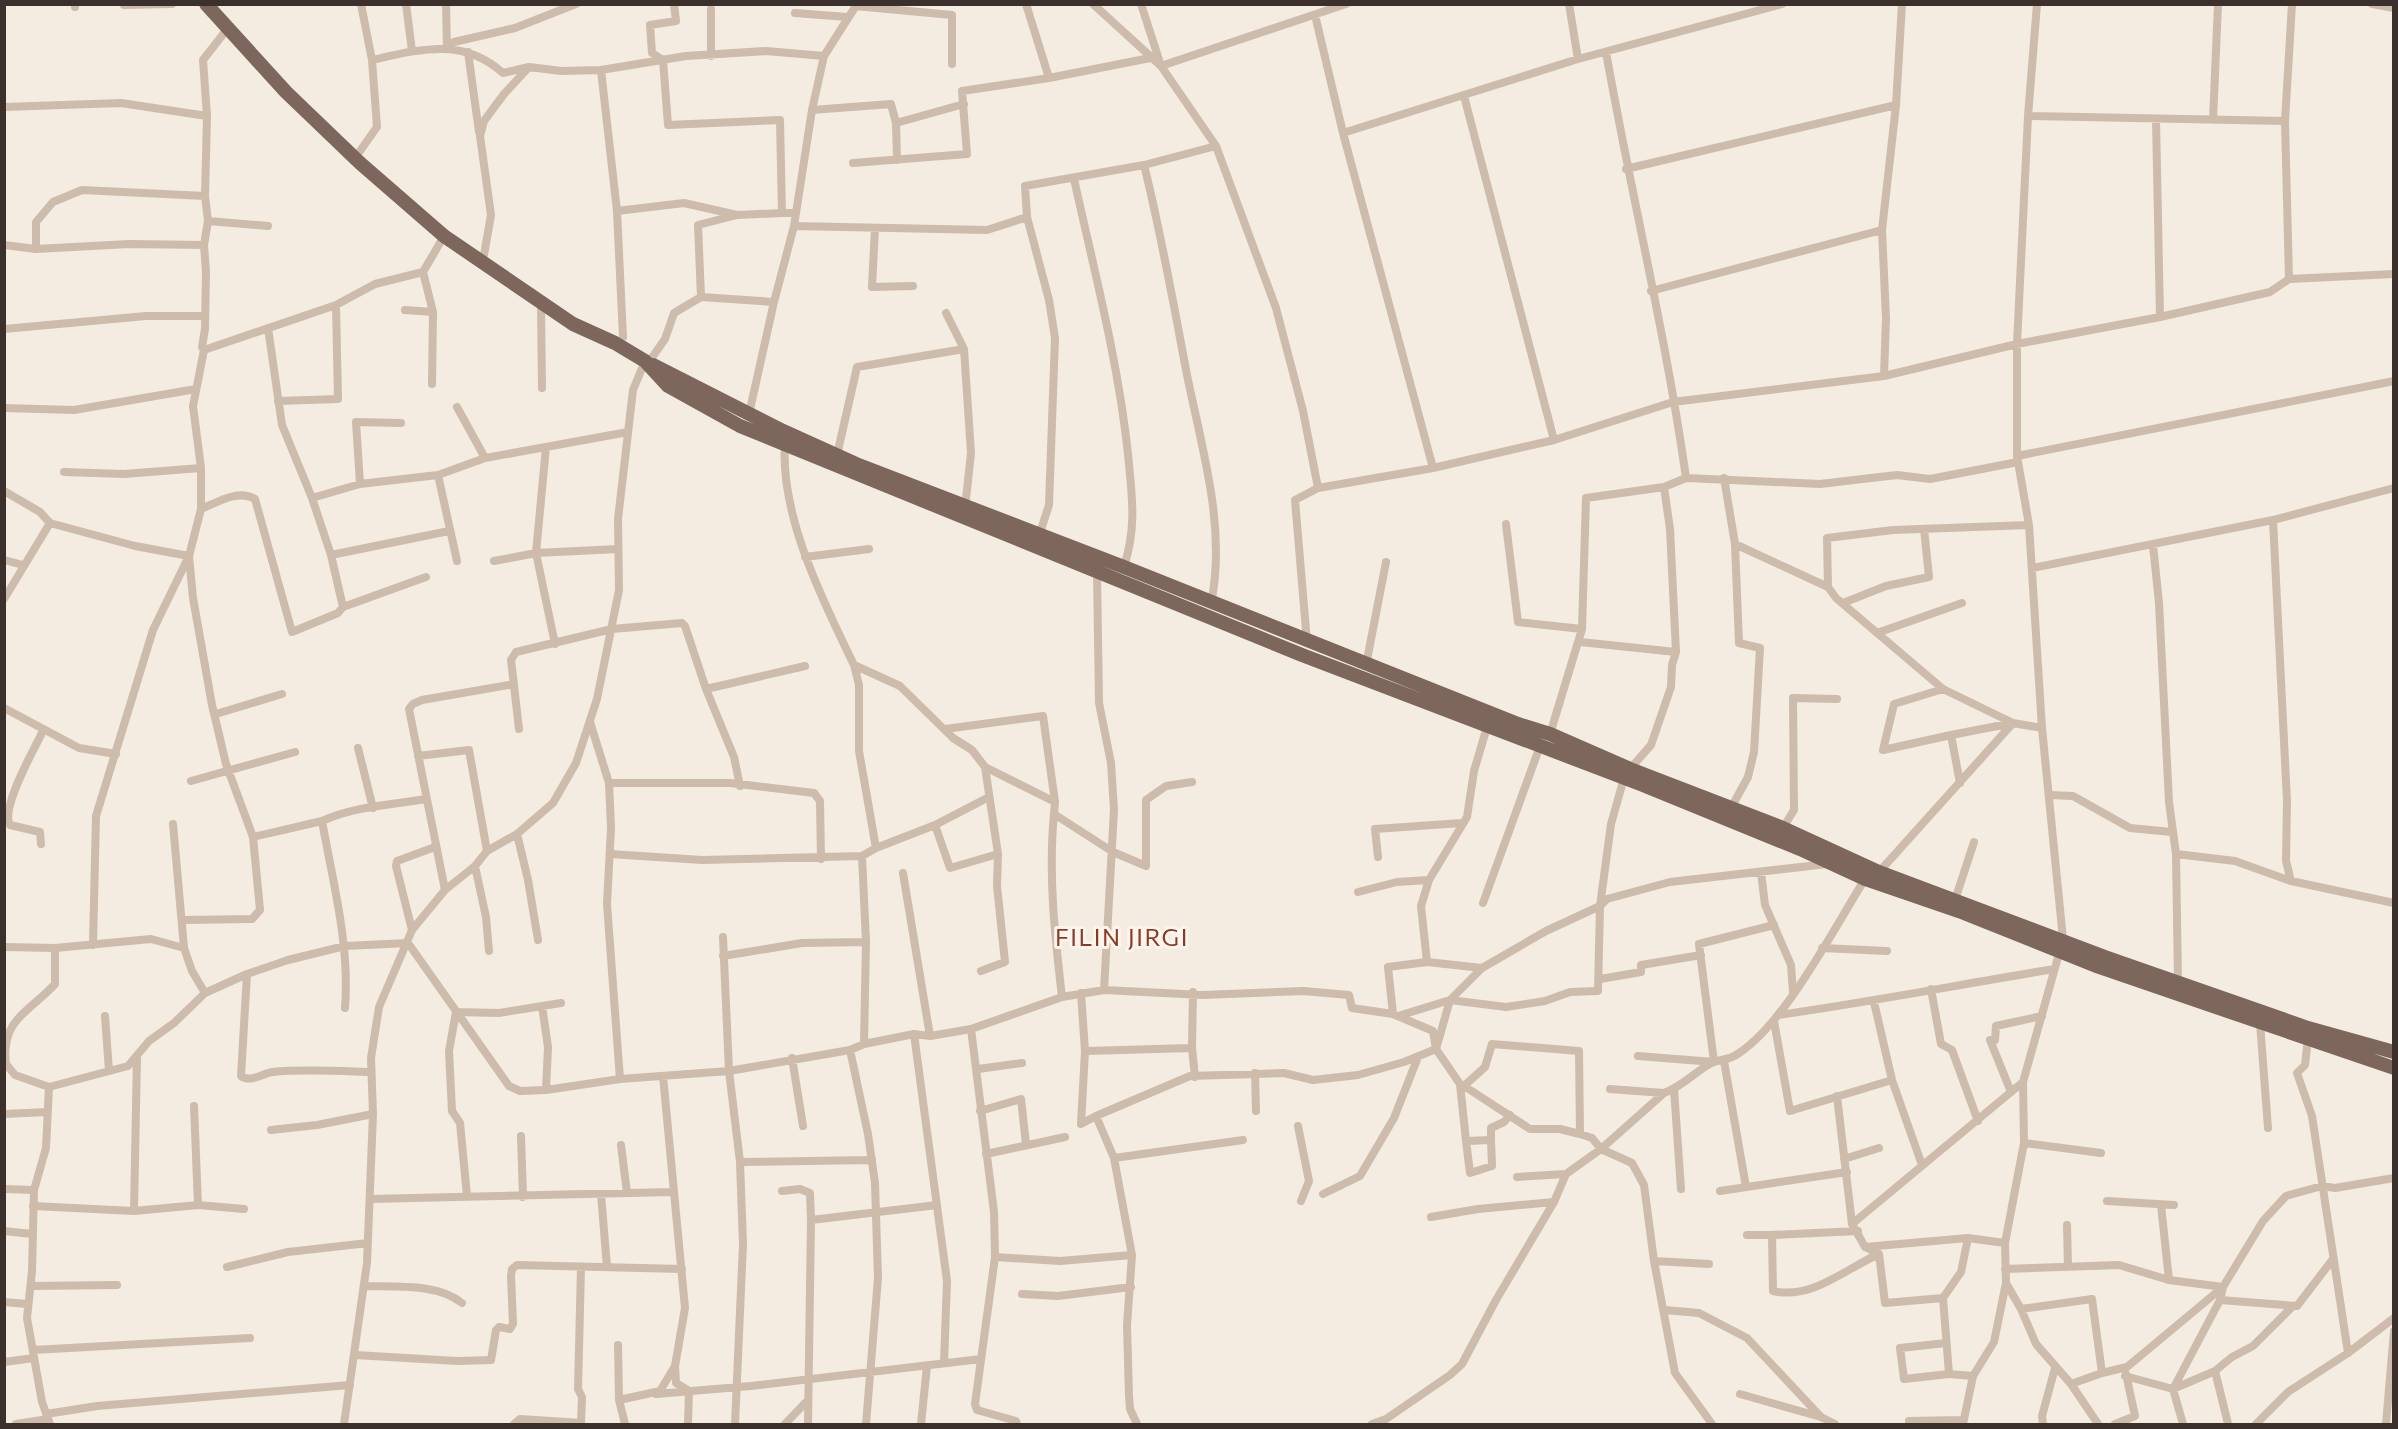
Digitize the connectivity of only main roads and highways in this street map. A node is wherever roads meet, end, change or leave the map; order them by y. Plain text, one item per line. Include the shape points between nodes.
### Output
1 (206, 4) edge
2 (213, 4) edge
3 (647, 362) junction
4 (1447, 704) junction
5 (1627, 773) junction
6 (2061, 945) junction
7 (2394, 1052) edge
8 (2394, 1068) edge

1 - 3 main road via 286,92 444,236 573,324
2 - 3 main road via 314,110 413,201 528,288 578,320 623,337
3 - 4 main road via 837,456 1366,665
3 - 4 main road via 668,386 740,426 1097,572
4 - 5 main road via 1487,727
4 - 5 main road via 1550,734
5 - 6 main road via 1783,828 1879,872
5 - 6 main road via 1864,879
6 - 7 main road via 2308,1028
6 - 8 main road via 2108,970

